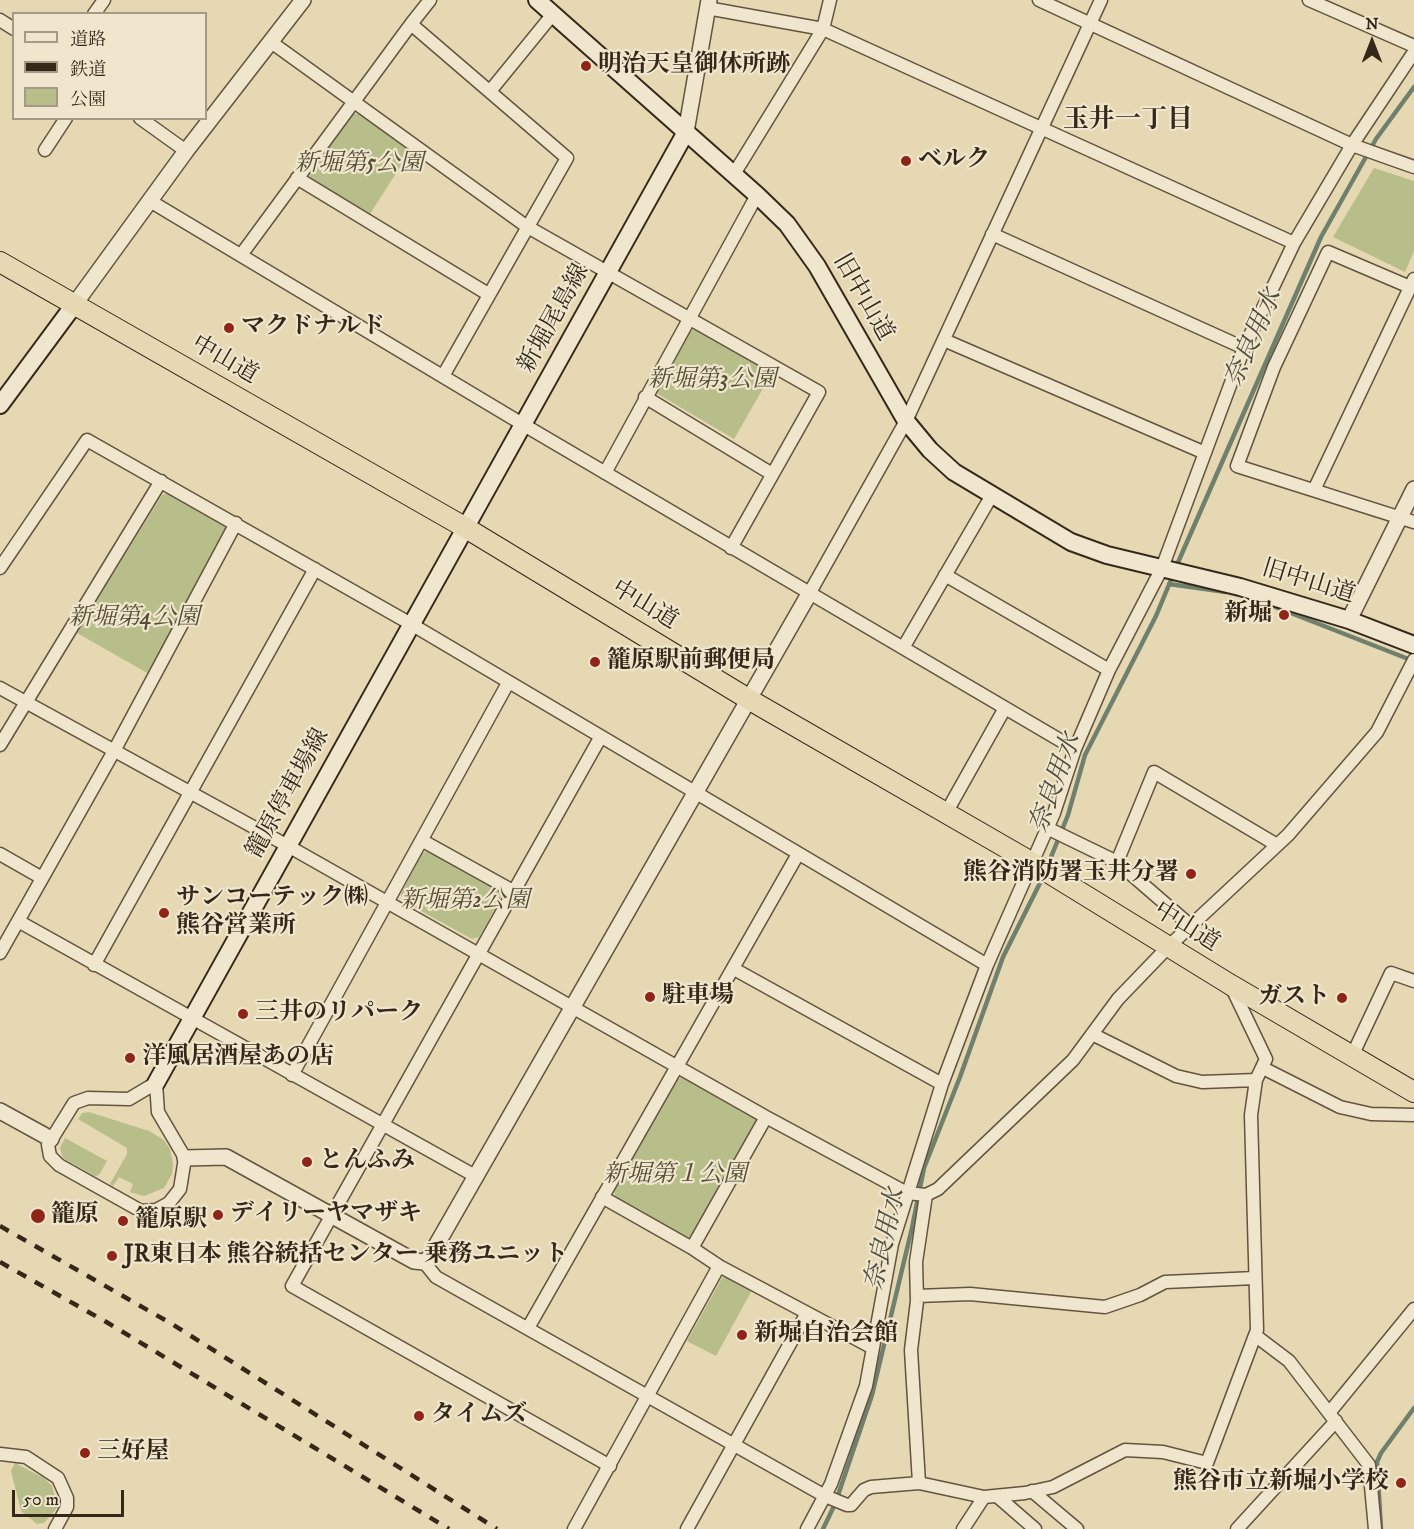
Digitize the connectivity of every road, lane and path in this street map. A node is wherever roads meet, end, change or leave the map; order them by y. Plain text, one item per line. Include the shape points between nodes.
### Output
1 (303, 0) edge
2 (430, 0) edge
3 (537, 0) edge
4 (830, 0) edge
5 (1039, 0) edge
6 (1101, 0) edge
7 (1309, 0) edge
8 (708, 4) edge
9 (553, 14) junction
10 (411, 24) junction
11 (1091, 24) junction
12 (823, 29) junction
13 (271, 42) junction
14 (1414, 46) edge
15 (1414, 52) edge
16 (491, 90) junction
17 (354, 102) junction
18 (65, 120) edge
19 (143, 120) edge
20 (1044, 129) junction
21 (686, 132) junction
22 (1352, 145) junction
23 (45, 150) dead end
24 (186, 151) junction
25 (1414, 167) edge
26 (734, 174) junction
27 (297, 178) junction
28 (758, 195) junction
29 (150, 201) junction
30 (526, 226) junction
31 (992, 234) junction
32 (1294, 243) junction
33 (240, 255) junction
34 (0, 262) edge
35 (608, 271) junction
36 (1412, 283) edge
37 (488, 294) junction
38 (74, 304) junction
39 (688, 319) junction
40 (944, 339) junction
41 (1244, 348) junction
42 (443, 376) junction
43 (645, 397) junction
44 (0, 405) edge
45 (906, 421) junction
46 (524, 425) junction
47 (1205, 453) junction
48 (605, 473) junction
49 (772, 474) junction
50 (161, 481) junction
51 (1414, 489) edge
52 (1314, 490) junction
53 (992, 495) junction
54 (1407, 520) edge
55 (236, 524) junction
56 (466, 528) junction
57 (731, 548) junction
58 (0, 568) edge
59 (315, 569) junction
60 (1172, 571) junction
61 (945, 575) junction
62 (809, 594) junction
63 (1350, 620) junction
64 (411, 624) junction
65 (1414, 645) edge
66 (903, 648) junction
67 (1414, 660) edge
68 (1109, 670) junction
69 (508, 683) junction
70 (0, 688) edge
71 (750, 700) junction
72 (26, 703) junction
73 (1005, 708) junction
74 (600, 738) junction
75 (0, 745) edge
76 (1075, 749) junction
77 (114, 751) junction
78 (189, 791) junction
79 (694, 793) junction
80 (946, 813) junction
81 (1051, 830) junction
82 (423, 841) junction
83 (1277, 845) junction
84 (288, 846) junction
85 (0, 854) edge
86 (798, 854) junction
87 (1117, 862) junction
88 (1034, 864) junction
89 (42, 878) junction
90 (513, 891) junction
91 (386, 902) junction
92 (18, 921) junction
93 (1191, 926) junction
94 (1168, 947) junction
95 (0, 953) edge
96 (477, 954) junction
97 (94, 965) junction
98 (987, 965) junction
99 (734, 969) junction
100 (1414, 981) edge
101 (1231, 985) junction
102 (573, 1009) junction
103 (192, 1020) junction
104 (1092, 1034) junction
105 (1352, 1056) junction
106 (677, 1067) junction
107 (1263, 1068) junction
108 (292, 1075) junction
109 (1256, 1080) junction
110 (156, 1083) junction
111 (942, 1084) junction
112 (1414, 1092) edge
113 (0, 1111) edge
114 (1414, 1115) edge
115 (766, 1117) junction
116 (381, 1124) junction
117 (51, 1139) junction
118 (185, 1158) junction
119 (477, 1177) junction
120 (907, 1194) junction
121 (926, 1195) junction
122 (602, 1197) junction
123 (332, 1215) junction
124 (692, 1248) junction
125 (424, 1262) junction
126 (719, 1266) junction
127 (1255, 1278) junction
128 (917, 1296) junction
129 (1414, 1309) edge
130 (807, 1313) junction
131 (528, 1328) junction
132 (1256, 1336) junction
133 (873, 1348) junction
134 (649, 1396) junction
135 (1332, 1417) junction
136 (734, 1443) junction
137 (0, 1454) edge
138 (610, 1466) junction
139 (919, 1484) junction
140 (1032, 1491) junction
141 (828, 1497) junction
142 (991, 1497) junction
143 (56, 1529) edge
144 (574, 1529) edge
145 (687, 1529) edge
146 (807, 1529) edge
147 (963, 1529) edge
148 (1035, 1529) edge
149 (1077, 1529) edge
150 (1237, 1529) edge
151 (1375, 1529) edge

1 - 13 street
2 - 10 street
3 - 9 main road, 旧中山道
4 - 12 street
5 - 11 street
6 - 11 street
7 - 14 street
8 - 12 street
8 - 21 street
9 - 16 street
9 - 21 main road, 旧中山道
10 - 16 street
10 - 17 street
11 - 20 street
11 - 22 street
12 - 20 street
12 - 26 street
13 - 17 street
13 - 24 street
15 - 22 street
16 - 30 street via 567,158
17 - 27 street
17 - 30 street
18 - 23 street
19 - 24 street
20 - 31 street
20 - 32 street
21 - 26 main road, 旧中山道
21 - 35 main road, 新堀尾島線
22 - 25 street
22 - 32 street
24 - 29 street
26 - 28 main road, 旧中山道
27 - 33 street
27 - 37 street
28 - 39 street
28 - 45 main road, 旧中山道 via 787,224 817,266
29 - 33 street
29 - 38 street
30 - 35 street
30 - 37 street
31 - 40 street
31 - 41 street
32 - 41 street
33 - 42 street
34 - 38 highway, 中山道
35 - 39 street
35 - 46 main road, 新堀尾島線
36 - 52 street
36 - 52 street via 1328,252 1274,368 1237,466
37 - 42 street
38 - 44 main road
38 - 56 highway, 中山道
39 - 43 street
39 - 49 street via 819,392
40 - 45 street
40 - 47 street
41 - 47 street
42 - 46 street
43 - 48 street
43 - 49 street
45 - 53 main road, 旧中山道 via 954,472
45 - 62 street
46 - 48 street
46 - 56 main road, 新堀尾島線
47 - 60 street
48 - 57 street
49 - 57 street
50 - 55 street
50 - 58 street via 87,440
50 - 72 street
51 - 54 street
52 - 54 street
53 - 60 main road, 旧中山道 via 1071,542
53 - 61 street
54 - 63 street
55 - 59 street
55 - 77 street
56 - 64 main road, 籠原停車場線
56 - 71 highway, 中山道
57 - 62 street
59 - 64 street
59 - 78 street
60 - 63 main road, 旧中山道
60 - 68 street
61 - 66 street
61 - 68 street
62 - 66 street
62 - 71 street
63 - 65 main road, 旧中山道
64 - 69 street
64 - 84 main road, 籠原停車場線
66 - 73 street
67 - 83 street via 1377,732
68 - 76 street
69 - 74 street
69 - 82 street
70 - 72 street
71 - 79 street
71 - 80 highway, 中山道
72 - 75 street
72 - 77 street
73 - 76 street
73 - 80 street
74 - 79 street
74 - 90 street
76 - 81 street
77 - 78 street
77 - 89 street
78 - 84 street
78 - 97 street
79 - 86 street
79 - 102 street
80 - 88 highway, 中山道
81 - 87 street
81 - 88 street
82 - 90 street
82 - 91 street
83 - 87 street via 1154,772
83 - 93 street
84 - 91 street
84 - 103 main road, 籠原停車場線
85 - 89 street
86 - 98 street
86 - 99 street
87 - 93 street
88 - 94 highway, 中山道
88 - 98 street
89 - 92 street
90 - 96 street
91 - 96 street
91 - 108 street
92 - 95 street
92 - 97 street
93 - 94 street
94 - 101 highway, 中山道
94 - 104 street via 1118,999
96 - 102 street
96 - 116 street
97 - 103 street
98 - 111 street
99 - 106 street
99 - 111 street
100 - 105 street via 1391,973
101 - 105 highway, 中山道
101 - 107 street via 1266,1059
102 - 106 street
102 - 119 street
103 - 108 street
103 - 110 main road, 籠原停車場線
104 - 109 street via 1176,1076 1202,1082
104 - 121 street via 1073,1060 938,1189
105 - 112 highway, 中山道
106 - 115 street
106 - 122 street
107 - 109 street
107 - 114 street via 1340,1107 1371,1114
108 - 116 street
109 - 127 street via 1251,1115
110 - 117 street via 129,1099 80,1100 69,1108
110 - 118 street via 158,1112
111 - 120 street
113 - 117 street
115 - 120 street
115 - 124 street
116 - 119 street
116 - 123 street
117 - 118 street via 48,1151 59,1165 141,1211 156,1210 175,1197 184,1174
118 - 123 street via 226,1156
119 - 125 street
120 - 121 street
120 - 133 street via 892,1244
121 - 128 street via 916,1262
122 - 124 street
122 - 131 street
123 - 125 street via 414,1261
123 - 138 street via 292,1286
124 - 126 street
125 - 131 street via 436,1277
126 - 130 street
126 - 134 street
127 - 128 street via 1165,1282 1105,1307 969,1294
127 - 132 street
128 - 139 street via 911,1350
129 - 135 street
130 - 133 street
130 - 136 street
131 - 134 street
132 - 135 street via 1289,1361
132 - 140 street via 1207,1463 1163,1452 1125,1450 1053,1487
133 - 141 street via 866,1386
134 - 136 street
134 - 138 street
135 - 150 street
135 - 151 street via 1369,1465
136 - 141 street
136 - 145 street
137 - 143 street via 26,1457 58,1479 67,1507
138 - 144 street
139 - 141 street via 871,1487 851,1505
139 - 142 street
140 - 142 street
140 - 149 street
141 - 146 street
142 - 147 street
142 - 148 street

